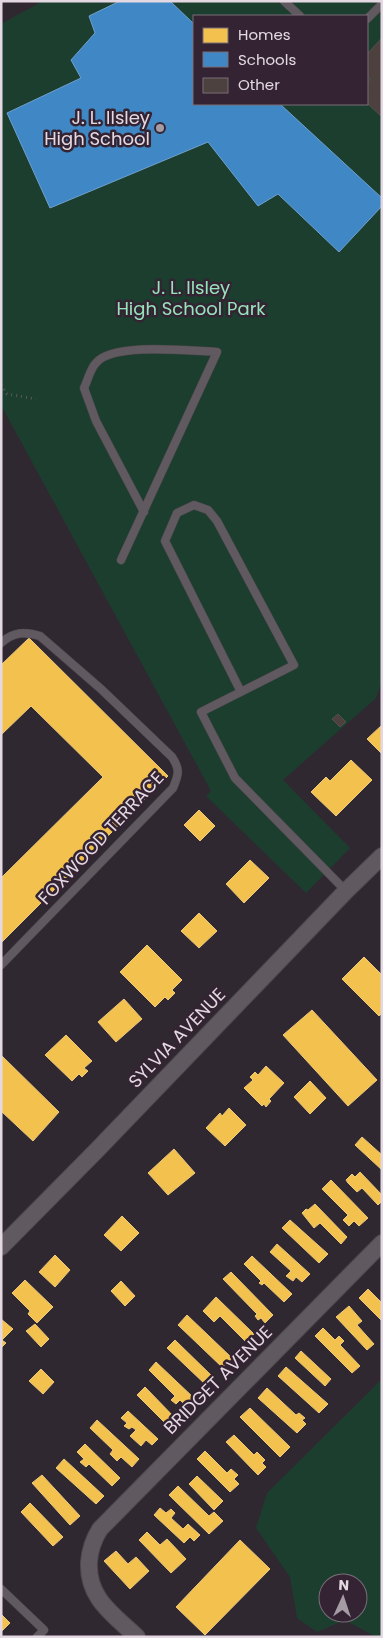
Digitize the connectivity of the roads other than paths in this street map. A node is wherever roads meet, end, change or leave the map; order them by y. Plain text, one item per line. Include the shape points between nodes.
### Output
1 (284, 1) edge
2 (382, 4) edge
3 (299, 15) edge
4 (368, 18) edge
5 (144, 512) junction
6 (121, 560) dead end
7 (1, 643) edge
8 (241, 692) junction
9 (382, 856) edge
10 (346, 891) junction
11 (1, 965) edge
12 (382, 1243) edge
13 (1, 1247) edge
14 (1, 1589) edge
15 (37, 1637) edge
16 (137, 1637) edge

1 - 3 lane
2 - 4 lane
5 - 5 lane via 96,421 84,388 96,363 108,354 141,349 217,352
5 - 6 lane
7 - 11 lane, FOXWOOD TERRACE via 22,632 40,636 101,689 178,766 173,788
8 - 8 lane via 294,665 217,521 208,510 194,505 177,513 164,541
8 - 10 lane via 201,712 235,778
9 - 10 street, SYLVIA AVENUE
10 - 13 street, SYLVIA AVENUE
12 - 16 street, BRIDGET AVENUE via 95,1537 90,1551 89,1575 94,1592 101,1603
14 - 15 lane via 44,1630

